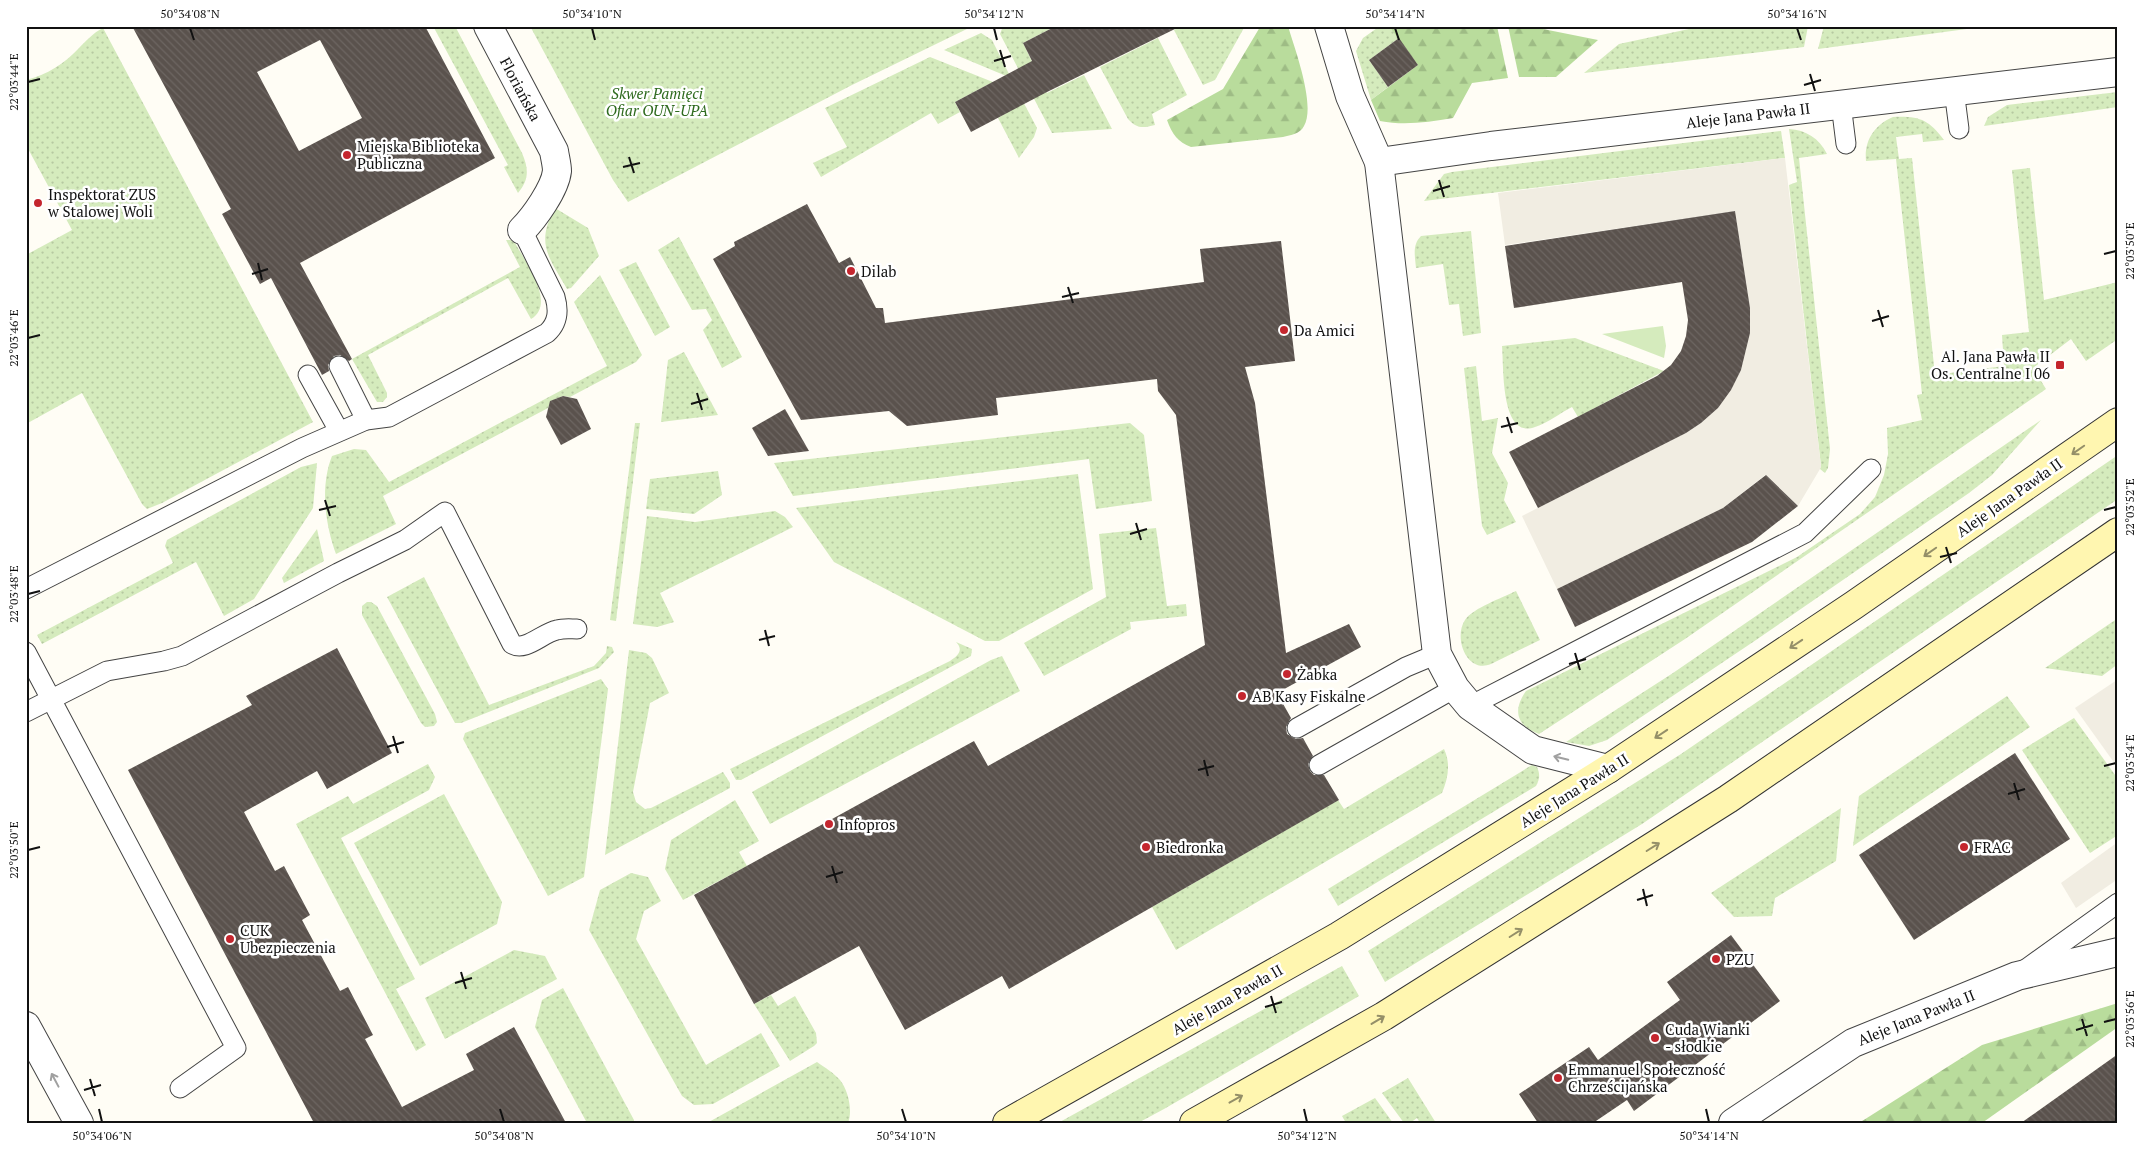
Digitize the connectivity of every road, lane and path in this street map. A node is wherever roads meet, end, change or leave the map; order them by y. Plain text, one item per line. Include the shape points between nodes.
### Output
1 (488, 26) edge
2 (1329, 26) edge
3 (2118, 72) edge
4 (1954, 90) junction
5 (1841, 104) junction
6 (1959, 130) dead end
7 (1846, 144) dead end
8 (1379, 162) junction
9 (522, 230) joint
10 (339, 366) dead end
11 (308, 375) dead end
12 (366, 420) junction
13 (2118, 422) edge
14 (338, 432) junction
15 (1871, 469) dead end
16 (2118, 532) edge
17 (26, 589) edge
18 (578, 629) dead end
19 (26, 652) edge
20 (1437, 654) junction
21 (1463, 697) junction
22 (51, 700) junction
23 (26, 712) edge
24 (1297, 728) dead end
25 (1319, 765) dead end
26 (1608, 770) junction
27 (2118, 903) edge
28 (2118, 952) edge
29 (2017, 976) junction
30 (26, 1026) edge
31 (180, 1088) dead end
32 (79, 1123) edge
33 (1007, 1123) edge
34 (1194, 1123) edge
35 (1733, 1123) edge

1 - 9 street, Floriańska via 554,151 554,178 534,216
2 - 8 street via 1350,96
3 - 4 street, Aleje Jana Pawła II
4 - 5 street, Aleje Jana Pawła II
4 - 6 lane
5 - 7 lane
5 - 8 street, Aleje Jana Pawła II
8 - 20 street
9 - 12 lane via 554,297 557,307 556,322 552,328 388,417
10 - 12 lane
11 - 14 lane
12 - 14 lane
13 -> 26 main road, Aleje Jana Pawła II via 1854,606
14 - 17 lane
15 - 21 lane via 1805,533
34 -> 16 main road via 1384,1016 1728,799
18 - 22 lane via 555,630 524,646 512,644 445,512 405,540 182,656 107,671
19 - 22 lane
20 - 21 street
20 - 24 lane via 1406,666
21 - 25 lane
26 -> 21 street via 1533,750
22 - 23 lane
22 - 31 lane via 236,1048
26 - 33 main road, Aleje Jana Pawła II via 1340,936
27 - 29 lane
28 - 29 street, Aleje Jana Pawła II
29 - 35 street, Aleje Jana Pawła II via 1853,1043
32 -> 30 street

